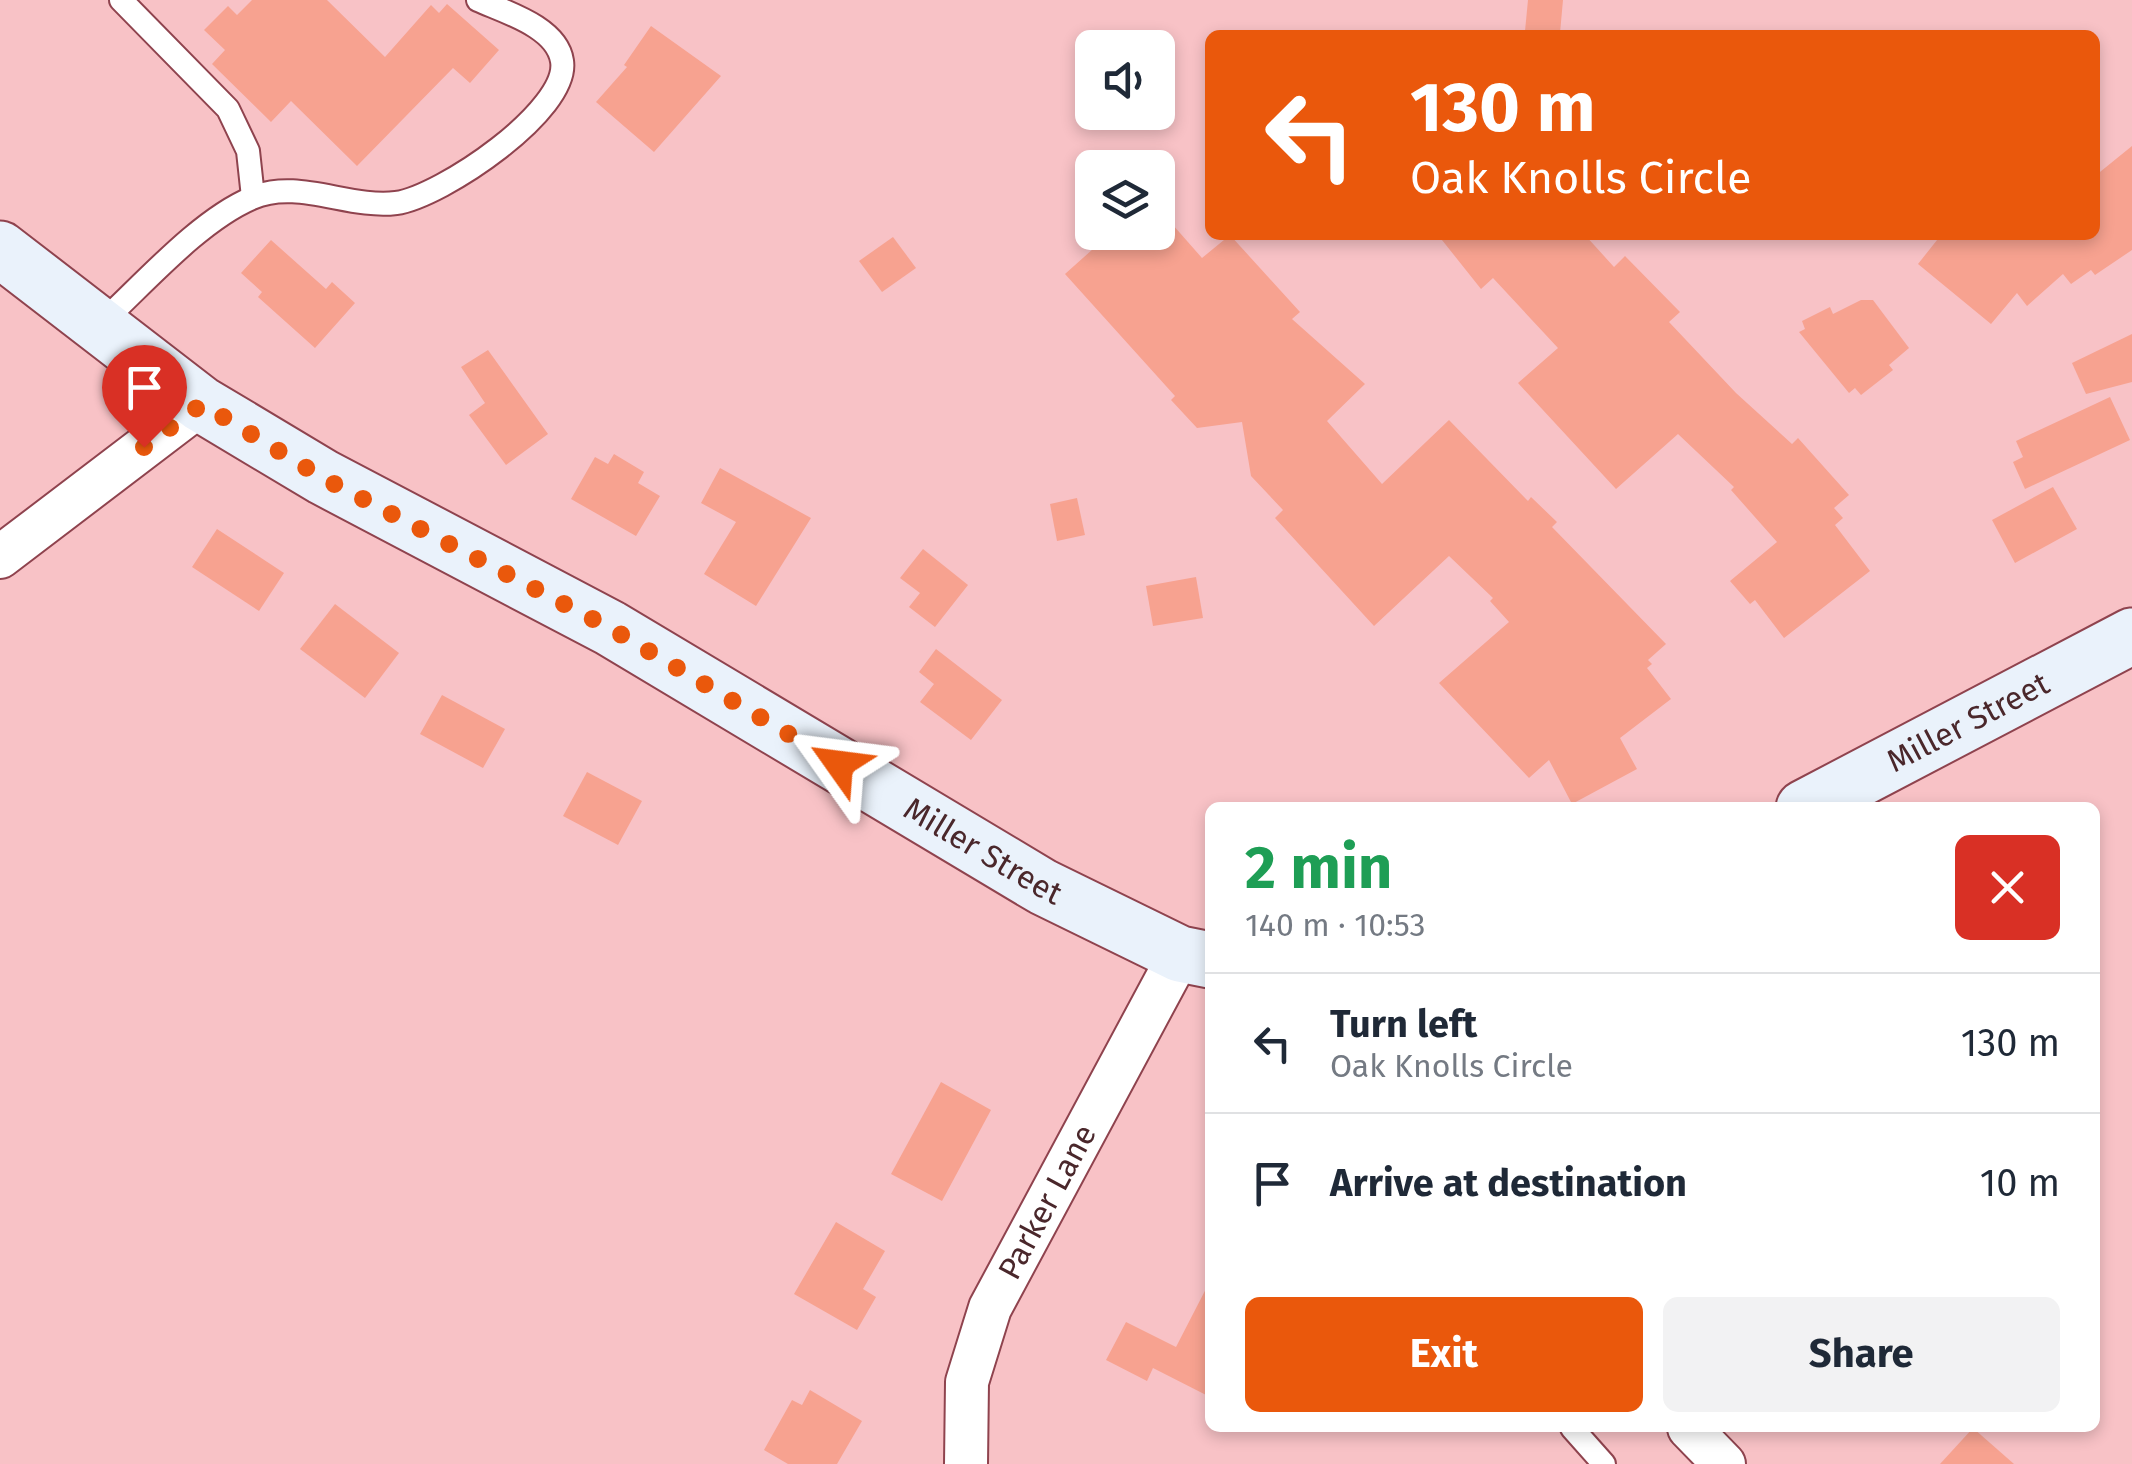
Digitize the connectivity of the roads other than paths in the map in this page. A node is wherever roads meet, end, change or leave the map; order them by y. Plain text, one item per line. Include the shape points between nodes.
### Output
1 (121, 0) edge
2 (478, 0) edge
3 (253, 197) junction
4 (0, 250) edge
5 (97, 327) junction
6 (202, 404) junction
7 (0, 557) edge
8 (2132, 636) edge
9 (1815, 802) edge
10 (1195, 957) edge
11 (1576, 1432) edge
12 (1692, 1432) edge
13 (966, 1464) edge
14 (1604, 1464) edge
15 (1724, 1464) edge

1 - 3 lane via 228,109 248,151
2 - 3 lane via 528,23 552,41 562,61 558,88 492,158 397,203 289,191
3 - 5 lane via 208,226
4 - 5 street, Miller Street
5 - 6 street, Miller Street
6 - 7 street
6 - 10 street, Miller Street via 323,478 610,628 1043,888
8 - 9 street, Miller Street
10 - 13 street, Parker Lane via 990,1308 967,1382
11 - 14 lane
12 - 15 street

